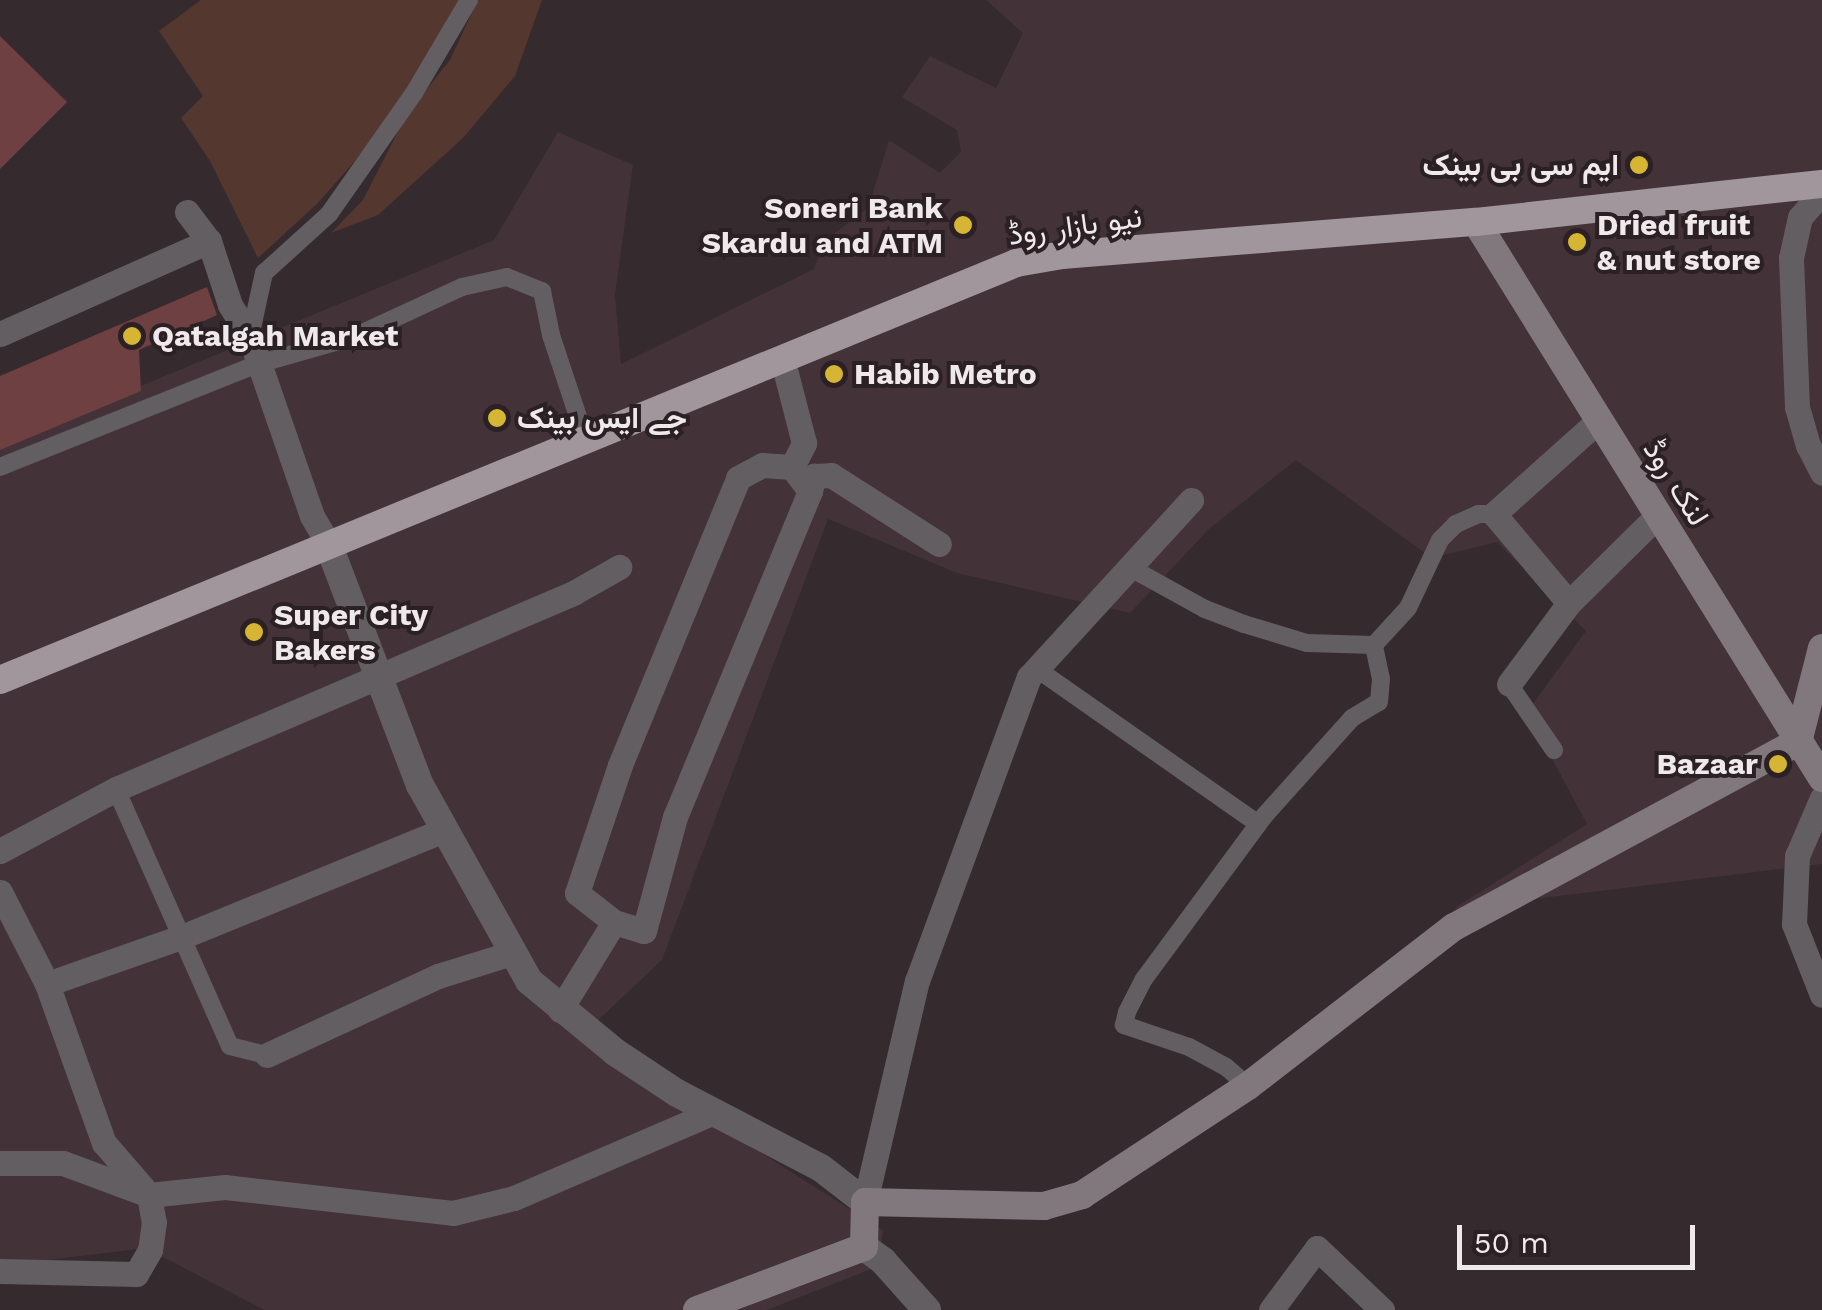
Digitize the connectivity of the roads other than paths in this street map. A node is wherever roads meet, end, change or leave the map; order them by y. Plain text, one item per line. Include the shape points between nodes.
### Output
1 (469, 0) edge
2 (1822, 184) edge
3 (1822, 192) edge
4 (186, 212) dead end
5 (1476, 222) junction
6 (209, 241) junction
7 (0, 334) edge
8 (250, 337) junction
9 (782, 358) junction
10 (258, 364) junction
11 (1599, 420) junction
12 (586, 438) junction
13 (792, 467) junction
14 (0, 468) edge
15 (1822, 473) edge
16 (810, 491) junction
17 (1192, 500) dead end
18 (1494, 514) junction
19 (1658, 515) junction
20 (939, 544) dead end
21 (329, 546) junction
22 (619, 567) dead end
23 (1129, 567) junction
24 (1569, 603) junction
25 (1374, 645) junction
26 (1822, 648) edge
27 (1037, 668) junction
28 (382, 677) junction
29 (0, 680) edge
30 (1509, 684) joint
31 (1798, 742) junction
32 (1554, 750) dead end
33 (1822, 778) edge
34 (116, 788) junction
35 (1822, 798) edge
36 (1258, 824) junction
37 (444, 830) junction
38 (0, 851) edge
39 (0, 892) edge
40 (614, 922) junction
41 (184, 936) junction
42 (512, 953) junction
43 (47, 984) junction
44 (1822, 995) edge
45 (560, 1010) junction
46 (267, 1055) joint
47 (1248, 1086) junction
48 (711, 1113) junction
49 (0, 1163) edge
50 (149, 1195) junction
51 (864, 1202) junction
52 (864, 1247) junction
53 (0, 1270) edge
54 (697, 1310) edge
55 (926, 1310) edge
56 (1271, 1310) edge
57 (1382, 1310) edge

1 - 8 street via 329,214 264,273
2 - 5 highway, نیو بازار روڈ
3 - 15 street via 1800,217 1790,258 1797,406
4 - 6 street
5 - 9 highway, نیو بازار روڈ via 1016,263
5 - 11 main road, لنک روڈ
6 - 7 street
6 - 8 street via 230,305
8 - 10 street
9 - 12 highway, نیو بازار روڈ
9 - 13 street via 804,443
10 - 12 street via 356,336 462,288 507,277 542,291
10 - 14 street
10 - 21 street
11 - 18 street
11 - 19 main road, لنک روڈ
12 - 21 highway, نیو بازار روڈ
13 - 16 street
13 - 40 street via 762,465 738,478 620,766 577,893
16 - 20 street via 814,476 831,475
16 - 40 street via 674,817 644,931
17 - 23 street
18 - 24 street
18 - 25 street via 1456,524 1440,540 1408,608
19 - 24 street
19 - 31 main road, لنک روڈ
21 - 28 street
21 - 29 highway, نیو بازار روڈ
22 - 28 street
23 - 25 street via 1244,624 1307,644
23 - 27 street
24 - 30 street
25 - 36 street via 1379,702 1352,718
26 - 31 main road
27 - 36 street
27 - 51 street via 917,981
28 - 34 street
28 - 37 street via 420,785
30 - 32 street
31 - 33 main road, لنک روڈ
31 - 47 main road via 1454,926
34 - 38 street
34 - 41 street
35 - 44 street via 1797,856 1794,924
36 - 47 street via 1144,979 1124,1026 1190,1047
37 - 41 street
37 - 42 street
39 - 43 street
40 - 45 street
41 - 43 street
41 - 46 street via 230,1046
42 - 45 street via 529,981
42 - 46 street via 438,976
43 - 50 street via 104,1143
45 - 48 street
47 - 51 main road via 1082,1195 1044,1206
48 - 50 street via 514,1198 453,1214 225,1187
48 - 51 street via 821,1168
49 - 50 street via 63,1163
50 - 53 street via 150,1250 136,1274
51 - 52 main road
52 - 54 main road
52 - 55 street
56 - 57 street via 1317,1248

